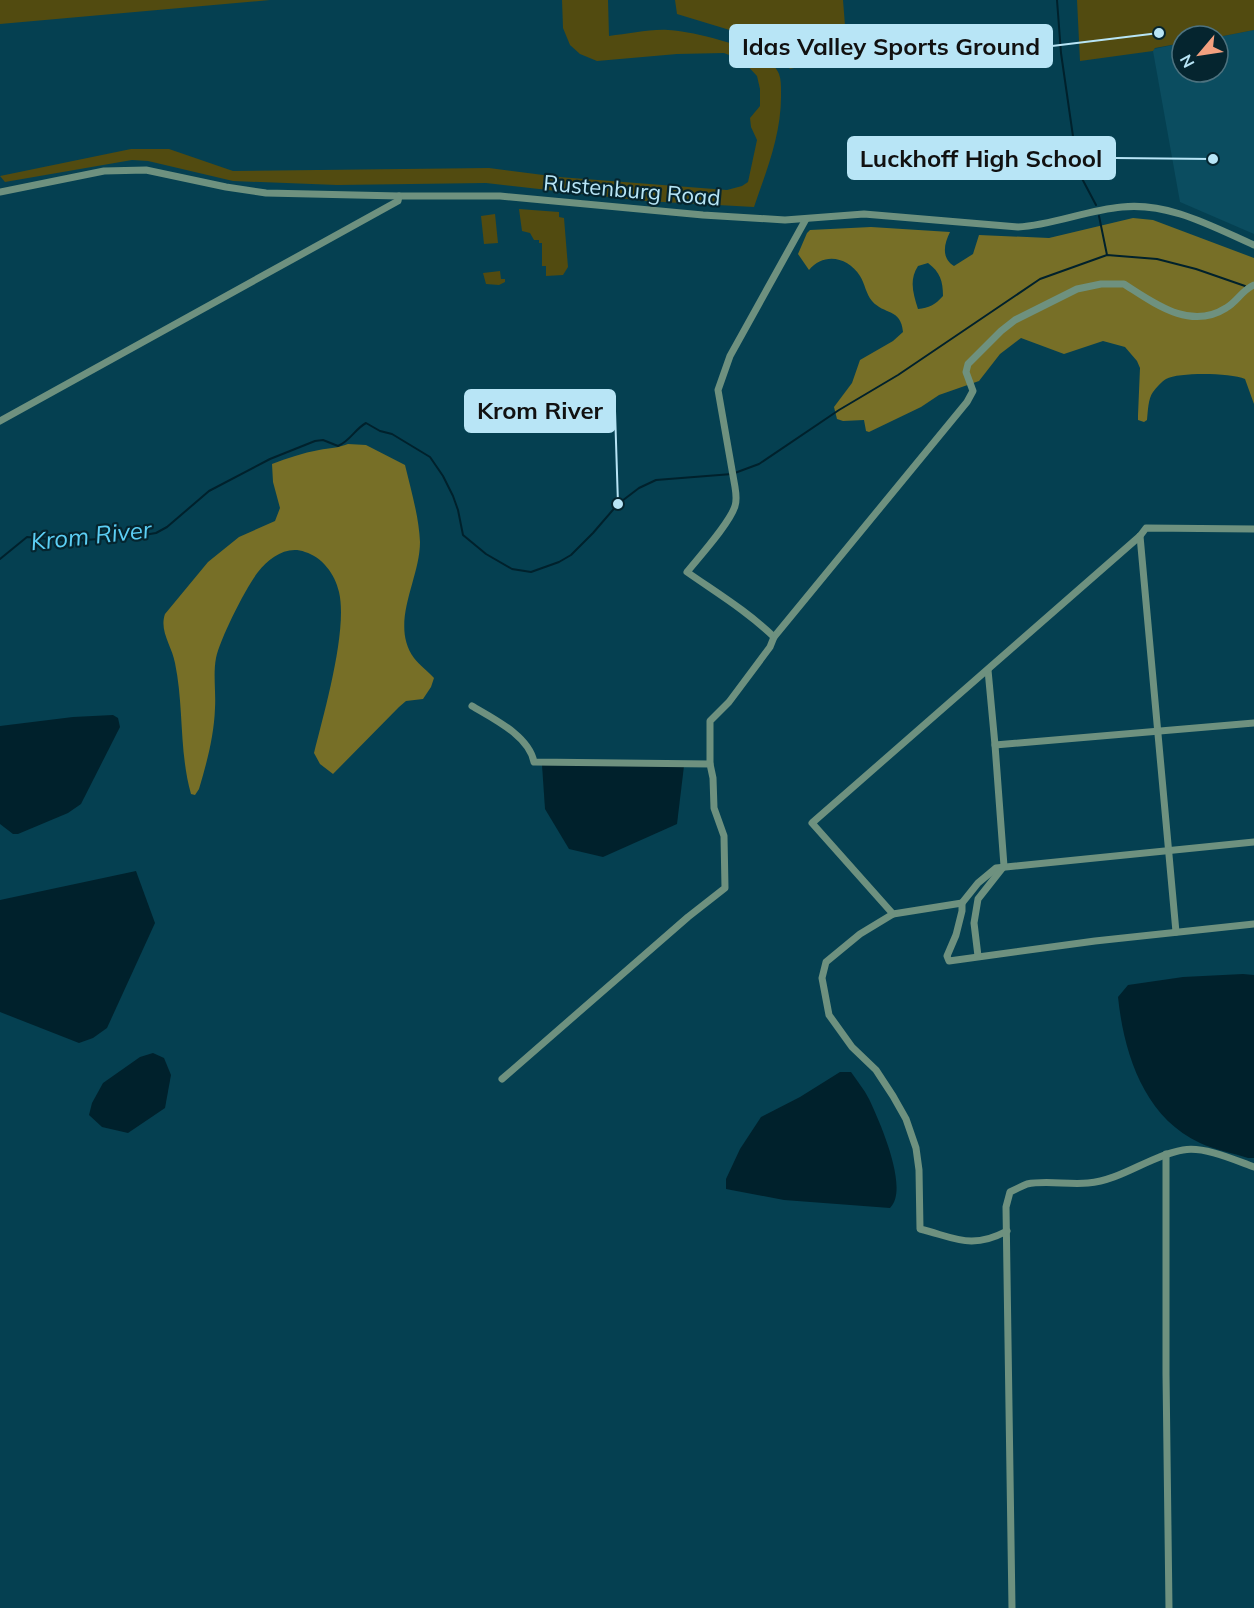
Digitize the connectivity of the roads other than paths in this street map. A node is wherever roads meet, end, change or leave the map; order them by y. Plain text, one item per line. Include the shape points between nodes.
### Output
1 (0, 192) edge
2 (399, 196) junction
3 (806, 219) junction
4 (1254, 245) edge
5 (1254, 285) edge
6 (0, 421) edge
7 (1254, 530) edge
8 (1140, 536) junction
9 (774, 637) junction
10 (988, 670) junction
11 (472, 706) dead end
12 (1254, 723) edge
13 (1158, 732) junction
14 (995, 745) junction
15 (710, 764) junction
16 (1254, 842) edge
17 (1168, 850) junction
18 (1004, 866) junction
19 (962, 903) junction
20 (893, 914) junction
21 (1254, 924) edge
22 (1176, 932) junction
23 (978, 956) junction
24 (502, 1079) dead end
25 (1166, 1154) junction
26 (1254, 1167) edge
27 (1007, 1231) junction
28 (1012, 1608) edge
29 (1169, 1608) edge

1 - 2 street, Rustenburg Road via 124,169 266,193
2 - 3 street, Rustenburg Road via 500,196 703,215
2 - 6 street via 398,201 340,234
3 - 4 street, Rustenburg Road via 864,214 1018,227 1040,226 1122,207 1145,207 1170,211
3 - 9 street via 730,356 718,390 735,507 687,572 732,601
5 - 9 street via 1246,288 1229,307 1211,315 1176,314 1118,283 1077,289 1016,320 968,364 966,372 972,391 967,402
7 - 8 street via 1146,528
8 - 10 street
8 - 13 street
9 - 15 street via 729,702 710,721
10 - 14 street
10 - 20 street via 812,824
11 - 15 street via 502,722 532,751 534,762
12 - 13 street
13 - 14 street
13 - 17 street
14 - 18 street
15 - 24 street via 714,808 724,836 725,888
16 - 17 street
17 - 18 street
17 - 22 street
18 - 19 street via 987,874
18 - 23 street via 978,899 974,923
19 - 20 street
19 - 23 street via 947,956 949,961
20 - 27 street via 826,962 822,978 829,1015 852,1047 876,1070 906,1119 919,1170 920,1228 978,1242
21 - 22 street
22 - 23 street
25 - 26 street via 1194,1149
25 - 27 street via 1122,1175 1088,1184 1028,1184 1010,1192
25 - 29 street
27 - 28 street

